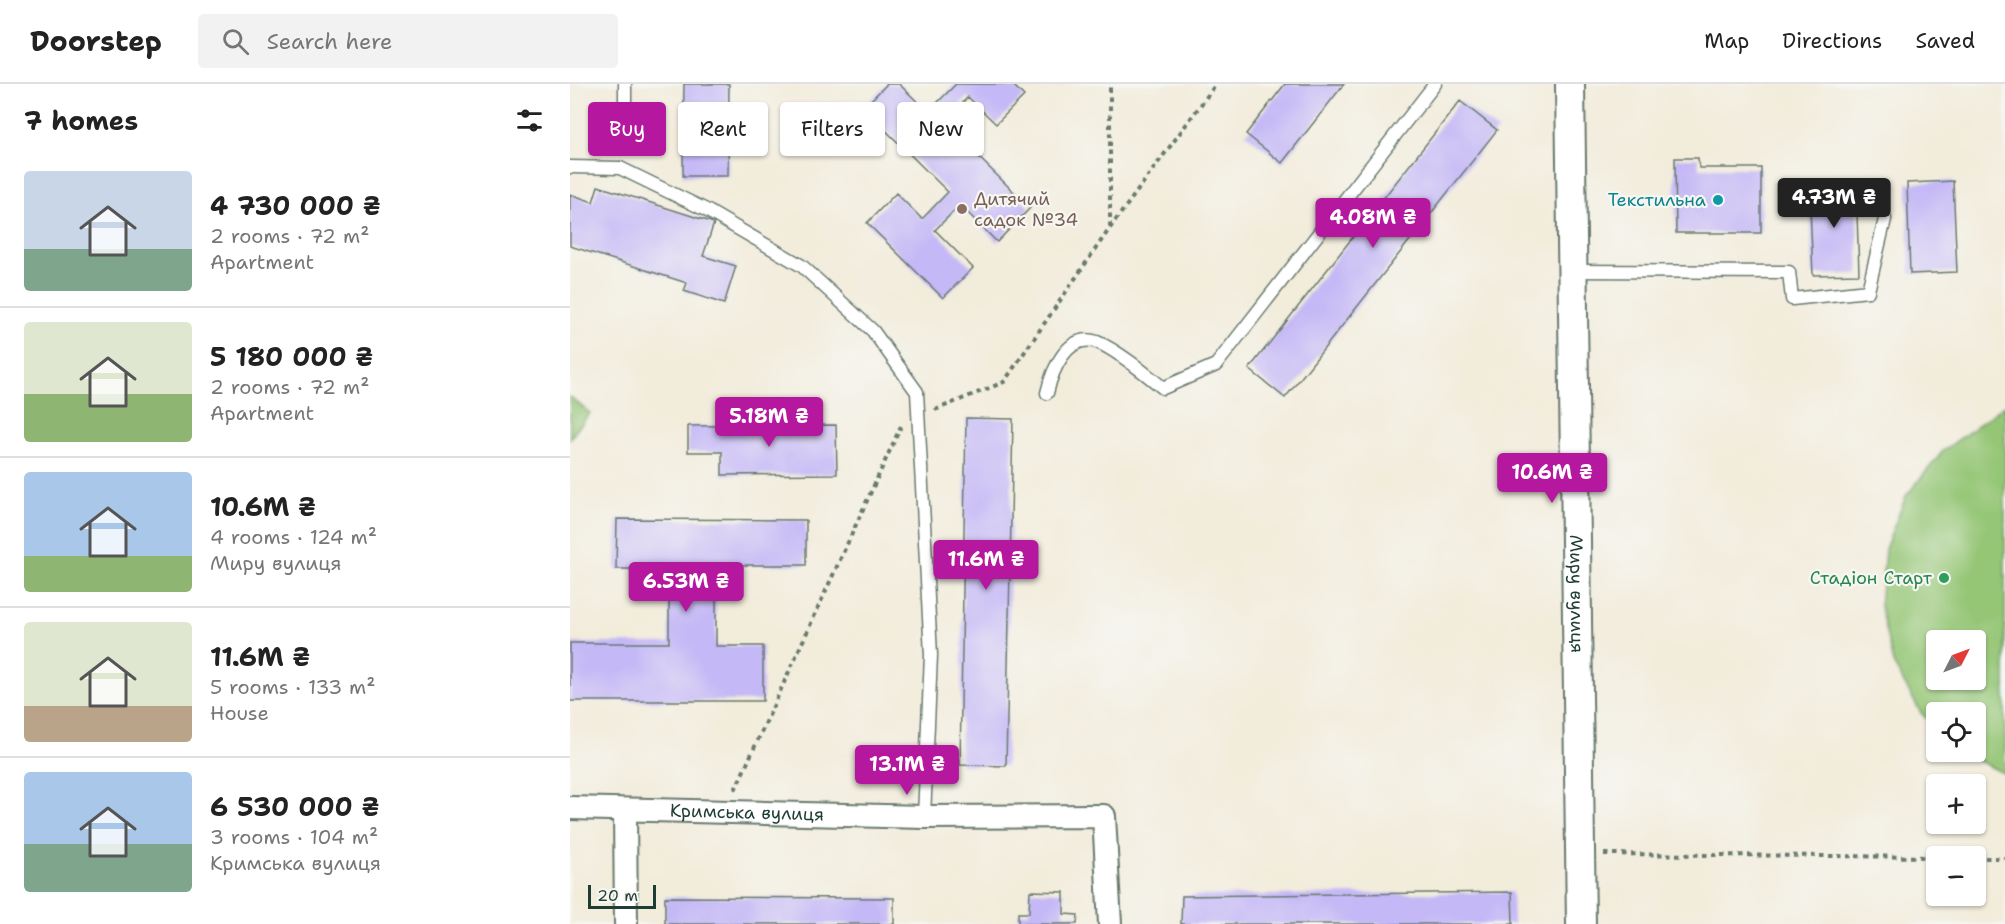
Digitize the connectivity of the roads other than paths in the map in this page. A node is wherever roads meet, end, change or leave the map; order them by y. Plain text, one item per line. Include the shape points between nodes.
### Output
1 (625, 84) edge
2 (1435, 84) edge
3 (1570, 84) edge
4 (625, 102) edge
5 (570, 167) edge
6 (1886, 219) dead end
7 (1572, 271) junction
8 (1047, 393) dead end
9 (570, 808) edge
10 (625, 810) junction
11 (924, 817) junction
12 (626, 924) edge
13 (1110, 924) edge
14 (1581, 924) edge

1 - 4 lane
2 - 8 lane via 1216,365 1163,388 1139,368 1095,342 1077,342 1057,364
3 - 7 street, Миру вулиця
5 - 11 lane via 621,168 706,210 802,266 873,332 917,392 931,655
6 - 7 lane via 1868,291 1792,299 1789,272
7 - 14 street, Миру вулиця
9 - 10 street, Кримська вулиця
10 - 11 street, Кримська вулиця
10 - 12 street
11 - 13 street, Кримська вулиця via 1104,816

